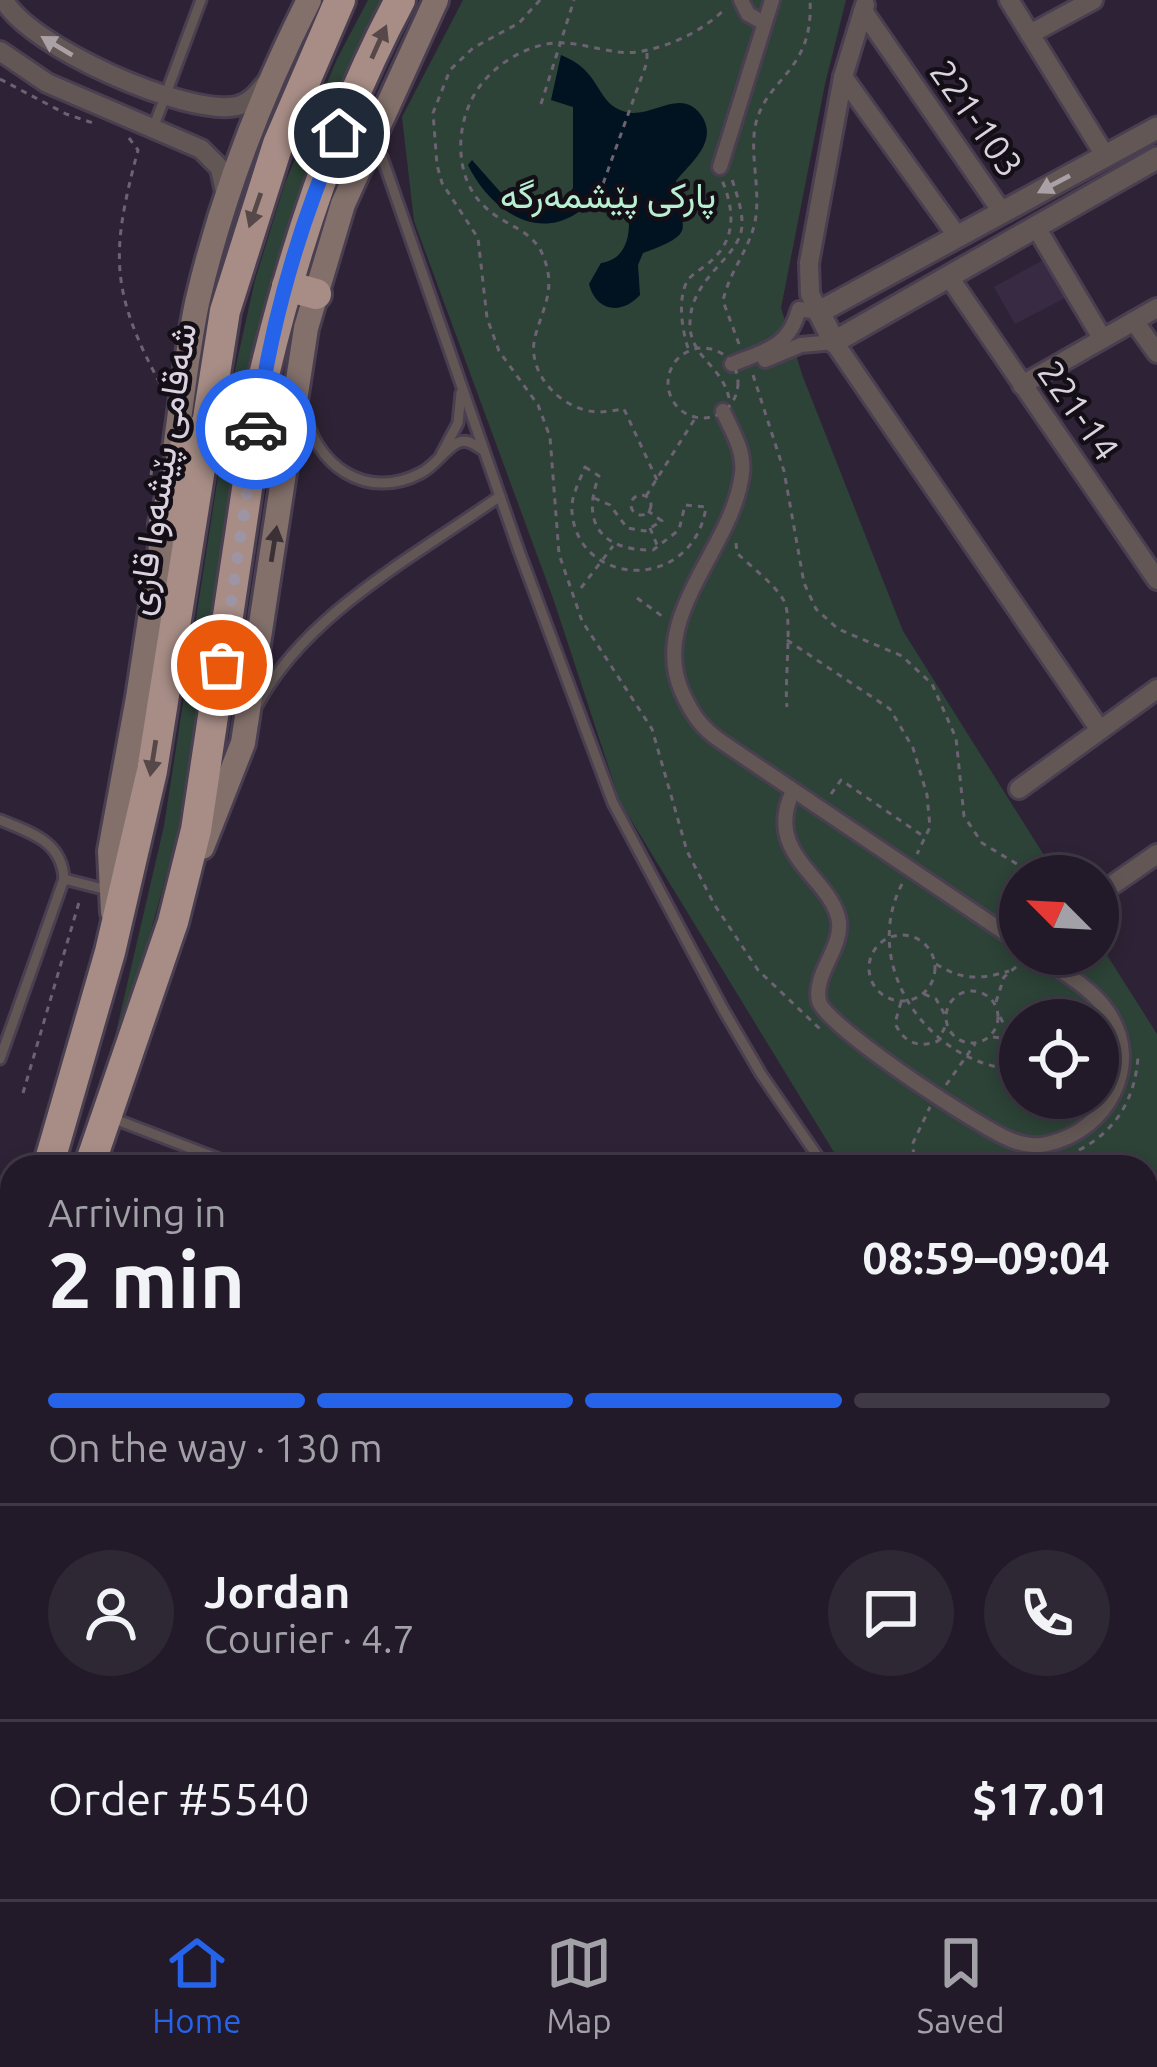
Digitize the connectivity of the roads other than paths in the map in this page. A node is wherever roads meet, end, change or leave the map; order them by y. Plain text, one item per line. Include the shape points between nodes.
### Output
1 (4, 0) edge
2 (201, 0) edge
3 (310, 0) edge
4 (340, 0) edge
5 (400, 0) edge
6 (436, 0) edge
7 (741, 0) edge
8 (772, 0) edge
9 (1009, 0) edge
10 (1093, 0) edge
11 (865, 5) edge
12 (764, 23) junction
13 (294, 32) junction
14 (1030, 34) junction
15 (0, 51) edge
16 (121, 77) junction
17 (844, 77) junction
18 (166, 95) junction
19 (103, 117) junction
20 (154, 126) junction
21 (1157, 128) edge
22 (382, 157) dead end
23 (1106, 157) junction
24 (1157, 158) edge
25 (720, 167) road end
26 (1002, 212) junction
27 (221, 221) junction
28 (1036, 227) junction
29 (958, 237) junction
30 (934, 251) junction
31 (949, 277) junction
32 (301, 290) junction
33 (1157, 308) edge
34 (225, 311) junction
35 (819, 313) junction
36 (1133, 321) junction
37 (1102, 338) junction
38 (834, 342) junction
39 (1157, 353) edge
40 (302, 355) junction
41 (461, 385) junction
42 (1022, 385) junction
43 (723, 411) road end
44 (484, 451) junction
45 (438, 460) junction
46 (500, 496) junction
47 (164, 524) junction
48 (171, 563) junction
49 (1157, 580) edge
50 (1157, 689) edge
51 (1100, 730) junction
52 (243, 743) junction
53 (1019, 789) dead end
54 (793, 791) junction
55 (0, 820) edge
56 (1157, 854) edge
57 (64, 879) junction
58 (1119, 880) edge
59 (112, 891) junction
60 (173, 922) junction
61 (999, 937) edge
62 (108, 959) junction
63 (1062, 975) edge
64 (142, 1016) junction
65 (0, 1059) edge
66 (116, 1120) junction
67 (37, 1155) edge
68 (51, 1155) edge
69 (93, 1155) edge
70 (106, 1155) edge
71 (208, 1155) edge
72 (817, 1155) edge

16 -> 1 street via 59,50
2 - 18 lane
3 - 13 main road
4 -> 34 highway, شەقامی پێشەوا قازی via 278,143
32 -> 5 highway via 323,169
6 - 32 main road
7 - 12 street
8 - 12 street
9 - 14 street
10 - 14 street
11 - 17 street
11 - 26 street, 221-103
12 - 25 street
13 - 18 street via 247,102 210,107
13 - 27 main road
14 - 23 street
15 - 19 street
16 - 18 street
16 - 19 street
17 - 29 street
17 - 35 street via 809,263
18 - 20 lane
19 - 20 street
20 - 27 street via 215,160 225,189
21 - 23 street
22 - 41 lane
23 -> 26 street
24 - 28 street
26 - 29 street
27 - 47 main road via 192,330
28 - 31 street
28 - 37 street
29 - 30 street
30 - 31 street
30 - 35 street
31 - 38 street
31 - 42 street, 221-14
32 - 40 main road
32 - 60 highway via 264,375 196,830
33 - 36 street
34 - 47 highway
34 - 48 highway, شەقامی پێشەوا قازی
35 - 38 street
35 - 38 street via 799,309 793,333 741,365
36 - 37 street
36 - 39 street
37 - 42 street
38 - 51 street
40 - 45 lane via 305,416 339,470 370,483 395,482
52 -> 40 main road
41 - 44 lane
41 - 45 lane via 458,424
42 - 49 street, 221-14
43 - 54 street via 743,470 730,517 677,627 675,669 705,730
44 - 45 lane via 464,441
44 - 46 lane
46 - 52 lane via 297,645 275,671
46 - 72 lane via 626,830 761,1073
47 - 48 main road
48 - 59 main road via 110,851
48 -> 62 highway, شەقامی پێشەوا قازی via 152,771
50 - 51 street
51 - 53 street
52 - 60 main road
54 - 61 street
54 - 63 street via 787,833 839,924 819,986 824,1012 1007,1139 1046,1145 1076,1132 1114,1097 1124,1065 1121,1035 1106,1008
55 - 57 lane via 55,848
56 - 58 street
57 - 59 lane
57 - 65 lane
59 - 62 main road
60 - 64 highway
62 - 67 highway, شەقامی پێشەوا قازی
62 - 68 highway, شەقامی پێشەوا قازی
64 - 66 highway
64 - 69 highway
66 - 70 highway
66 - 71 lane

